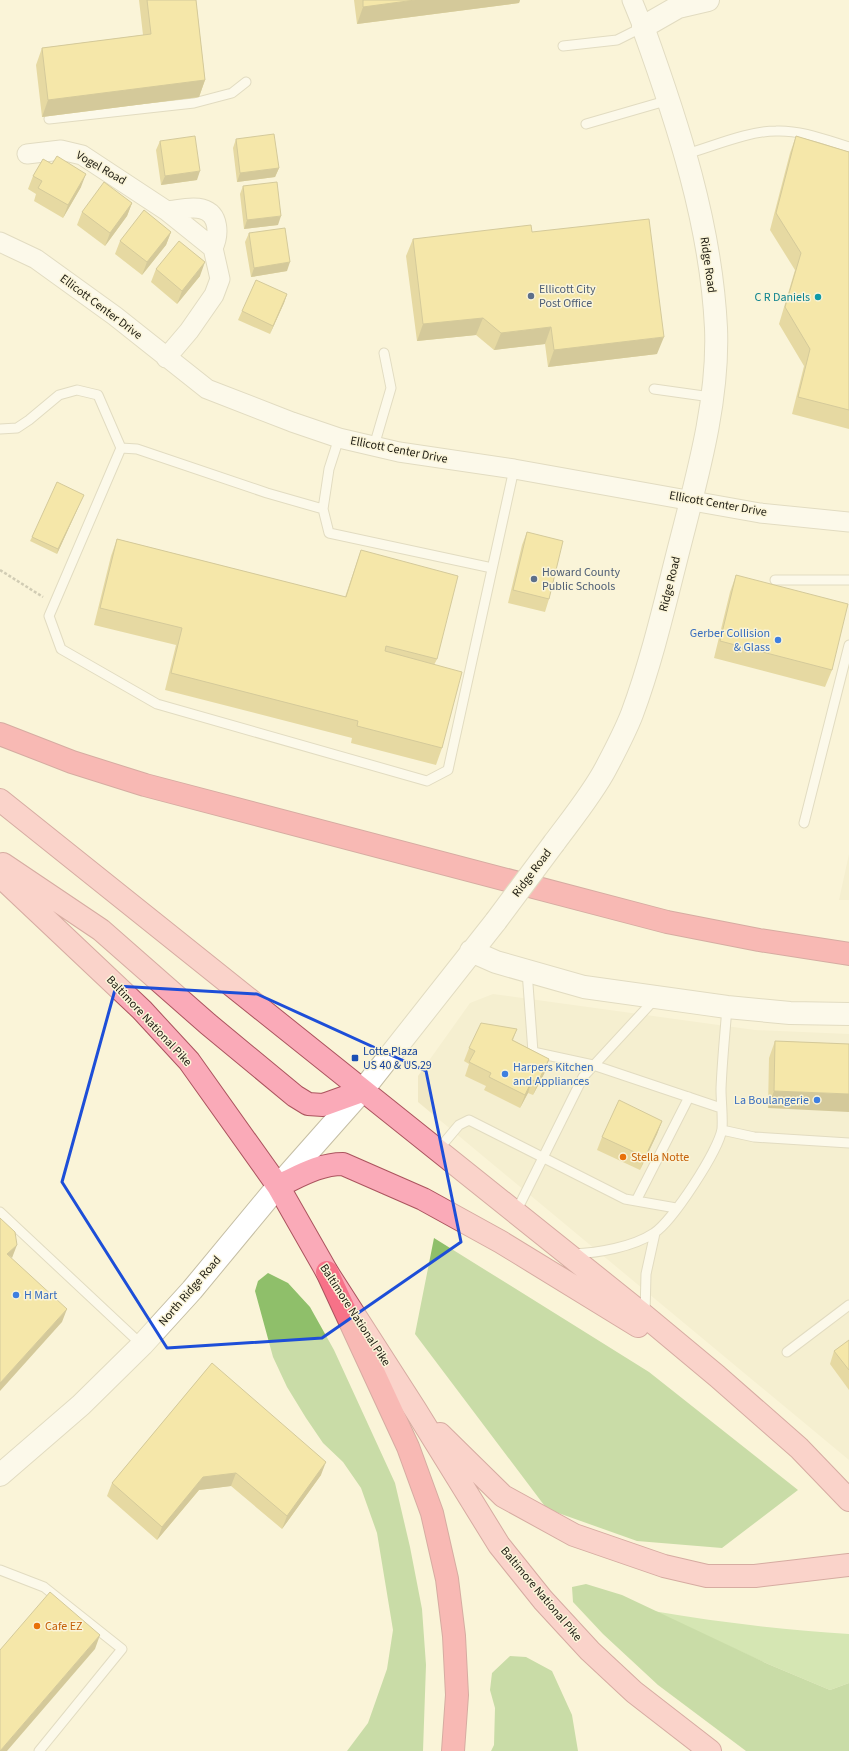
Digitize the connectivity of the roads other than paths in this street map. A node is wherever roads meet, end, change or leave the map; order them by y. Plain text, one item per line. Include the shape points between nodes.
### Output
1 (632, 0) edge
2 (708, 0) edge
3 (643, 27) junction
4 (563, 46) dead end
5 (246, 82) dead end
6 (669, 100) junction
7 (49, 119) dead end
8 (586, 124) dead end
9 (849, 147) edge
10 (27, 154) dead end
11 (686, 154) junction
12 (167, 212) junction
13 (0, 242) edge
14 (213, 248) junction
15 (384, 354) dead end
16 (166, 358) junction
17 (654, 389) dead end
18 (711, 397) junction
19 (0, 429) edge
20 (339, 438) junction
21 (374, 446) junction
22 (121, 448) junction
23 (514, 469) junction
24 (692, 500) junction
25 (323, 508) junction
26 (849, 522) edge
27 (492, 568) junction
28 (775, 580) dead end
29 (849, 580) edge
30 (849, 644) edge
31 (0, 734) edge
32 (0, 800) edge
33 (804, 823) dead end
34 (0, 862) edge
35 (0, 876) edge
36 (471, 951) junction
37 (849, 954) edge
38 (527, 971) junction
39 (656, 997) junction
40 (727, 1007) junction
41 (849, 1014) edge
42 (593, 1065) junction
43 (362, 1091) junction
44 (689, 1097) junction
45 (721, 1108) junction
46 (722, 1130) junction
47 (849, 1143) edge
48 (437, 1151) junction
49 (543, 1158) junction
50 (278, 1186) junction
51 (636, 1201) junction
52 (676, 1208) junction
53 (0, 1212) edge
54 (515, 1214) junction
55 (655, 1233) junction
56 (566, 1254) junction
57 (327, 1272) junction
58 (849, 1305) edge
59 (645, 1316) junction
60 (142, 1345) junction
61 (787, 1352) dead end
62 (718, 1376) junction
63 (415, 1409) junction
64 (0, 1475) edge
65 (849, 1500) edge
66 (846, 1566) edge
67 (0, 1570) edge
68 (39, 1751) edge
69 (453, 1751) edge
70 (710, 1751) edge

1 - 3 street, Ridge Road
2 - 3 street via 678,7
3 - 4 lane via 617,40
3 - 6 street, Ridge Road
5 - 7 lane via 232,92 194,103
6 - 8 lane
6 - 11 street, Ridge Road
9 - 11 lane via 805,134 776,131
10 - 12 street, Vogel Road via 61,150 82,155
11 - 18 street, Ridge Road via 713,294 716,329 714,390
12 - 14 street, Vogel Road
12 - 14 street via 202,209 213,216 218,237
13 - 16 street, Ellicott Center Drive via 36,259 115,316
14 - 16 street via 220,279 214,295
15 - 21 lane via 391,388
16 - 20 street, Ellicott Center Drive via 207,389
17 - 18 lane
18 - 24 street, Ridge Road via 706,436
19 - 22 lane via 17,428 59,395 77,390 98,395
20 - 21 street, Ellicott Center Drive
20 - 25 lane via 329,469
21 - 23 street, Ellicott Center Drive
22 - 25 lane via 137,449 267,493
22 - 27 lane via 49,616 61,649 156,704 427,781 448,770
23 - 24 street, Ellicott Center Drive
23 - 27 lane
24 - 26 street, Ellicott Center Drive via 760,513
24 - 36 street, Ridge Road, bridge via 659,627 632,714 605,771 496,921
25 - 27 lane via 329,533
28 - 29 lane
30 - 33 lane
31 - 37 highway via 72,762 145,785 652,918 759,940
32 - 43 main road
34 - 43 main road via 101,930 295,1096 308,1104 323,1105
35 - 50 main road, Baltimore National Pike via 142,1010 189,1061
36 - 38 street
36 - 43 street, Ridge Road
38 - 39 street via 584,987
38 - 42 lane via 533,1052
39 - 40 street
39 - 42 lane
40 - 41 street via 790,1013
40 - 45 lane
42 - 44 lane
42 - 49 lane via 583,1077
43 - 48 main road
43 - 50 street, North Ridge Road
44 - 45 lane
44 - 51 lane
45 - 46 lane
46 - 47 lane via 754,1138
46 - 52 lane via 706,1167
48 - 49 lane via 459,1125 469,1120
48 - 54 main road
49 - 51 lane via 625,1199
49 - 54 lane
50 - 57 main road, Baltimore National Pike
50 - 60 street, North Ridge Road via 192,1290
50 - 62 main road via 330,1164 343,1164 368,1174 423,1199 500,1242
51 - 52 lane
52 - 55 lane
53 - 60 lane
54 - 56 main road
55 - 56 lane via 598,1253
55 - 59 lane via 646,1274
56 - 59 main road
57 - 63 main road, Baltimore National Pike
57 - 69 highway via 408,1447 432,1513 448,1579 454,1636 457,1695
58 - 61 lane
59 - 62 main road
60 - 64 street, North Ridge Road via 81,1405
62 - 65 main road via 799,1448
63 - 66 main road via 503,1496 574,1535 664,1566 707,1576 755,1576
63 - 70 main road, Baltimore National Pike via 499,1545 543,1600 590,1651 634,1692
67 - 68 lane via 44,1587 122,1649

